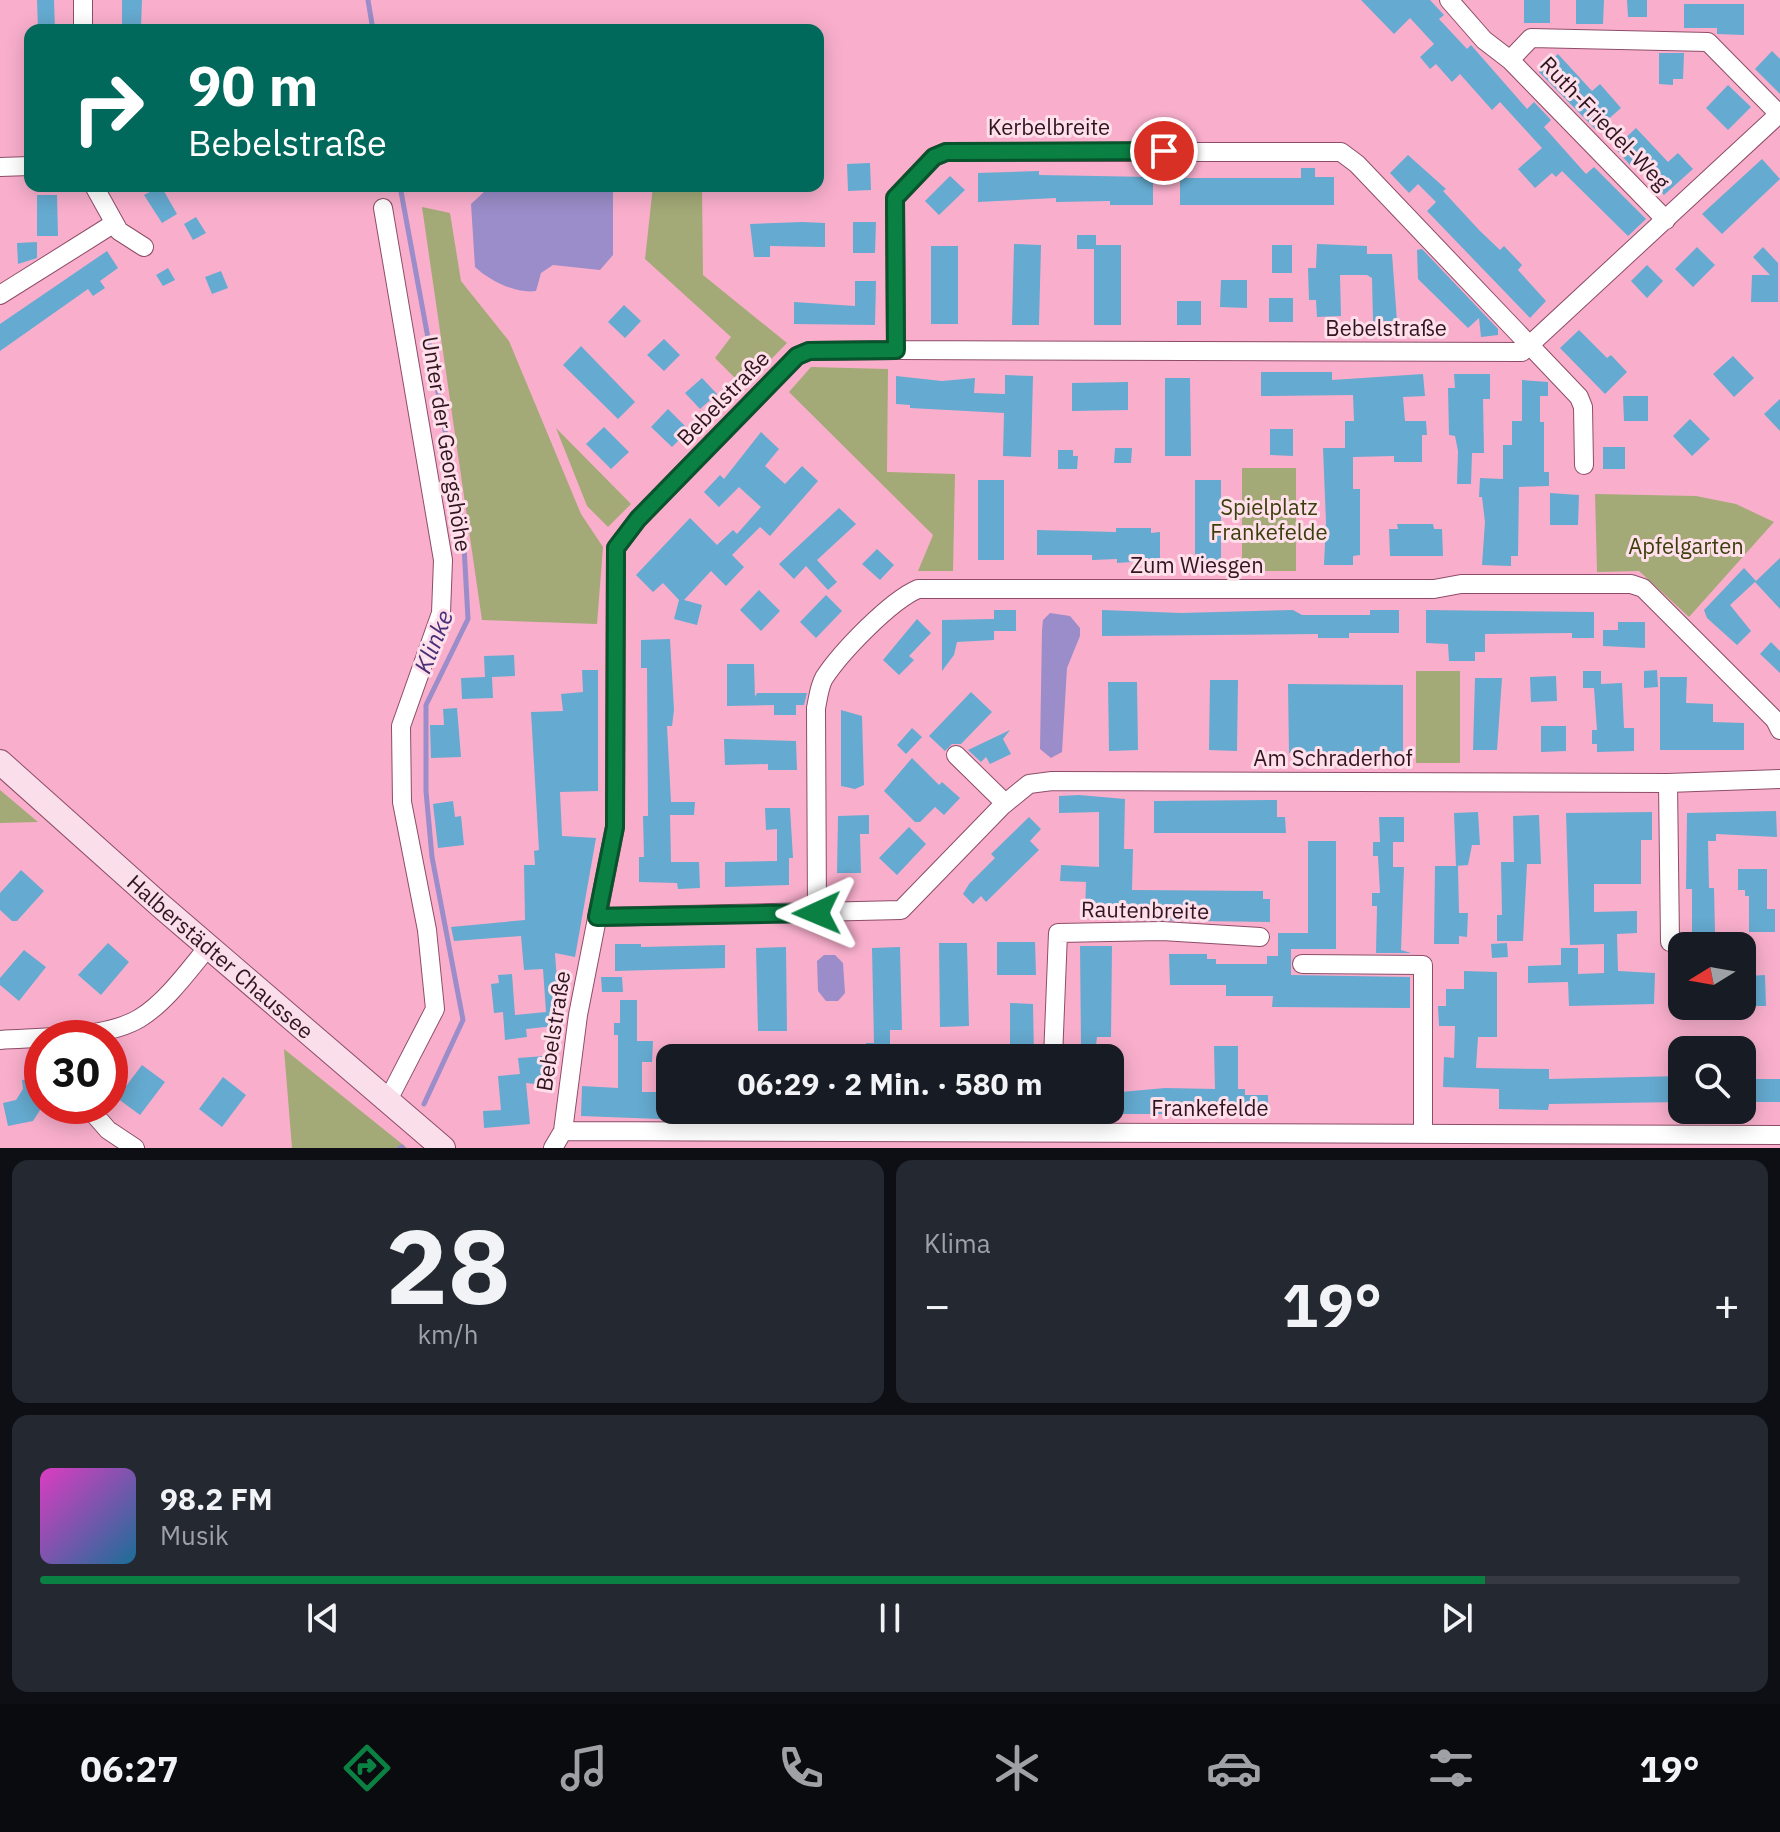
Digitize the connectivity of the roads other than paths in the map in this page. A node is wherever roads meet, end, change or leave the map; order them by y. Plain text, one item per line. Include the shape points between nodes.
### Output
1 (83, 0) edge
2 (1449, 0) edge
3 (83, 24) edge
4 (1510, 60) junction
5 (1779, 113) edge
6 (24, 166) edge
7 (0, 167) edge
8 (97, 192) edge
9 (383, 208) dead end
10 (1666, 220) junction
11 (113, 224) junction
12 (144, 247) dead end
13 (0, 295) edge
14 (1530, 348) junction
15 (896, 350) junction
16 (1584, 465) dead end
17 (1780, 730) edge
18 (956, 755) dead end
19 (0, 762) edge
20 (1780, 779) edge
21 (1668, 783) junction
22 (1005, 803) junction
23 (817, 913) junction
24 (597, 917) junction
25 (1670, 932) edge
26 (1260, 937) dead end
27 (208, 947) junction
28 (1302, 964) dead end
29 (128, 1023) edge
30 (24, 1039) edge
31 (0, 1040) edge
32 (1054, 1044) edge
33 (395, 1106) junction
34 (103, 1124) edge
35 (1051, 1124) edge
36 (563, 1131) junction
37 (1051, 1131) junction
38 (1423, 1133) junction
39 (1780, 1135) edge
40 (135, 1148) edge
41 (443, 1148) edge
42 (553, 1148) edge

1 - 3 street
2 - 4 street, Ruth-Friedel-Weg
4 - 5 street, Ruth-Friedel-Weg via 1531,38 1708,42
4 - 10 street, Ruth-Friedel-Weg
5 - 10 street
6 - 7 street
8 - 11 street
9 - 33 street, Unter der Georgshöhe via 443,560 441,613 401,726 402,802 427,930 435,1009
10 - 14 street
11 - 12 street
11 - 13 street
14 - 15 street, Bebelstraße
14 - 15 street, Kerbelbreite via 1341,152 1164,151 946,152 934,157 895,198
14 - 16 street via 1579,397
15 - 24 street, Bebelstraße via 809,351 797,356 616,548 615,827
17 - 23 street, Zum Wiesgen via 1643,588 1631,584 918,589 904,595 822,681 816,708
18 - 22 street
19 - 27 main road, Halberstädter Chaussee
20 - 21 street, Am Schraderhof
21 - 22 street, Am Schraderhof via 1052,781 1029,784
21 - 25 street
22 - 23 street, Am Schraderhof via 901,910
23 - 24 street, Am Schraderhof
24 - 36 street, Bebelstraße
26 - 32 street, Rautenbreite via 1162,931 1058,933
27 - 29 street via 141,1018
27 - 33 main road, Halberstädter Chaussee
28 - 38 street via 1423,965
30 - 31 street
33 - 41 main road, Halberstädter Chaussee
34 - 40 street
35 - 37 street
36 - 37 street, Frankefelde
36 - 42 street
37 - 38 street, Frankefelde
38 - 39 street, Frankefelde

